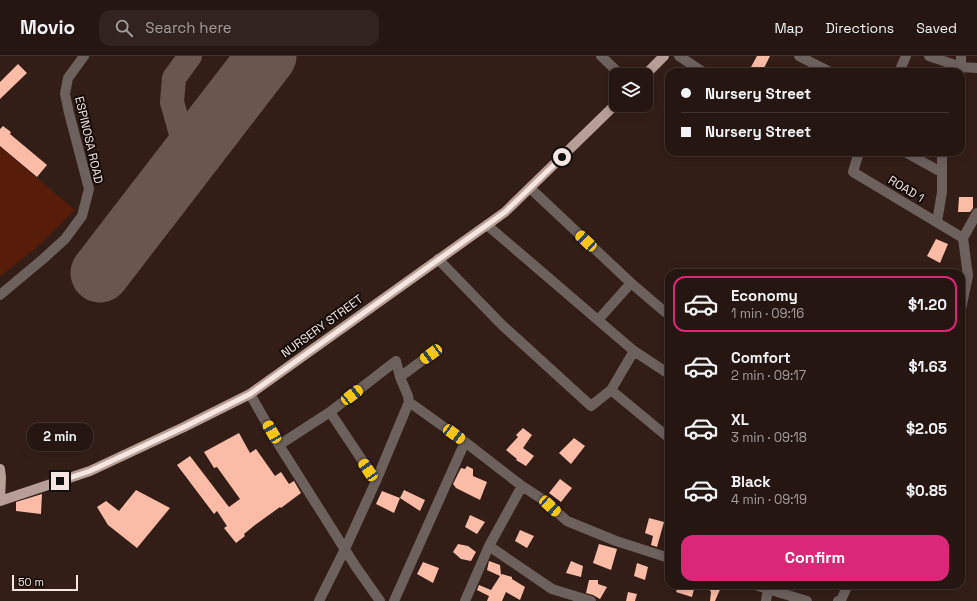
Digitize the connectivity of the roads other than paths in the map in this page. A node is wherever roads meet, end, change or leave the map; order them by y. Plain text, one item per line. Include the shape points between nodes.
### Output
1 (84, 56) edge
2 (601, 56) edge
3 (664, 56) edge
4 (679, 56) edge
5 (799, 56) edge
6 (906, 56) edge
7 (929, 56) edge
8 (961, 56) edge
9 (614, 68) edge
10 (652, 68) edge
11 (697, 68) edge
12 (822, 68) edge
13 (901, 68) edge
14 (956, 68) edge
15 (960, 68) edge
16 (977, 68) edge
17 (965, 69) edge
18 (609, 111) edge
19 (858, 156) edge
20 (912, 156) edge
21 (942, 156) edge
22 (942, 172) junction
23 (530, 188) junction
24 (977, 213) edge
25 (937, 222) junction
26 (487, 225) junction
27 (963, 238) junction
28 (438, 260) junction
29 (631, 283) junction
30 (965, 290) edge
31 (0, 295) edge
32 (665, 312) dead end
33 (598, 320) junction
34 (634, 351) junction
35 (431, 354) dead end
36 (665, 371) edge
37 (400, 377) junction
38 (611, 390) junction
39 (250, 394) junction
40 (409, 402) junction
41 (330, 412) junction
42 (665, 435) edge
43 (465, 442) junction
44 (279, 445) junction
45 (0, 469) edge
46 (376, 481) junction
47 (522, 486) junction
48 (0, 501) edge
49 (489, 546) junction
50 (345, 549) junction
51 (665, 557) edge
52 (768, 589) joint
53 (846, 589) edge
54 (319, 601) edge
55 (380, 601) edge
56 (394, 601) edge
57 (465, 601) edge
58 (591, 601) edge
59 (766, 601) edge
60 (808, 601) edge
61 (838, 601) edge

1 - 31 street, ESPINOSA ROAD via 68,78 65,94 89,189 82,216 65,239
2 - 9 street
3 - 10 main road
4 - 11 street
5 - 12 street
6 - 13 street
7 - 14 street
8 - 15 street
16 - 17 street
18 - 23 main road, NURSERY STREET
19 - 25 street, ROAD 1 via 854,172
20 - 22 street
21 - 22 street
22 - 25 street
23 - 26 main road, NURSERY STREET
23 - 29 street
24 - 27 street
25 - 27 street, ROAD 1
26 - 28 main road, NURSERY STREET
26 - 33 street
27 - 30 street via 968,276
28 - 38 street via 501,324 591,406
28 - 39 main road, NURSERY STREET
29 - 32 street
29 - 33 street
33 - 34 street
34 - 36 street
34 - 38 street
35 - 37 street
37 - 40 street
37 - 41 street via 396,361
38 - 42 street
39 - 44 street
39 - 48 main road, NURSERY STREET via 90,471
40 - 43 street
40 - 46 street
41 - 44 street
41 - 46 street
43 - 47 street
43 - 56 street
44 - 50 street
45 - 48 main road
46 - 50 street
47 - 49 street
47 - 51 street via 542,499 567,521 616,541
49 - 57 street
49 - 58 street via 552,589
50 - 54 street
50 - 55 street
52 - 59 street
52 - 60 street
53 - 61 street

